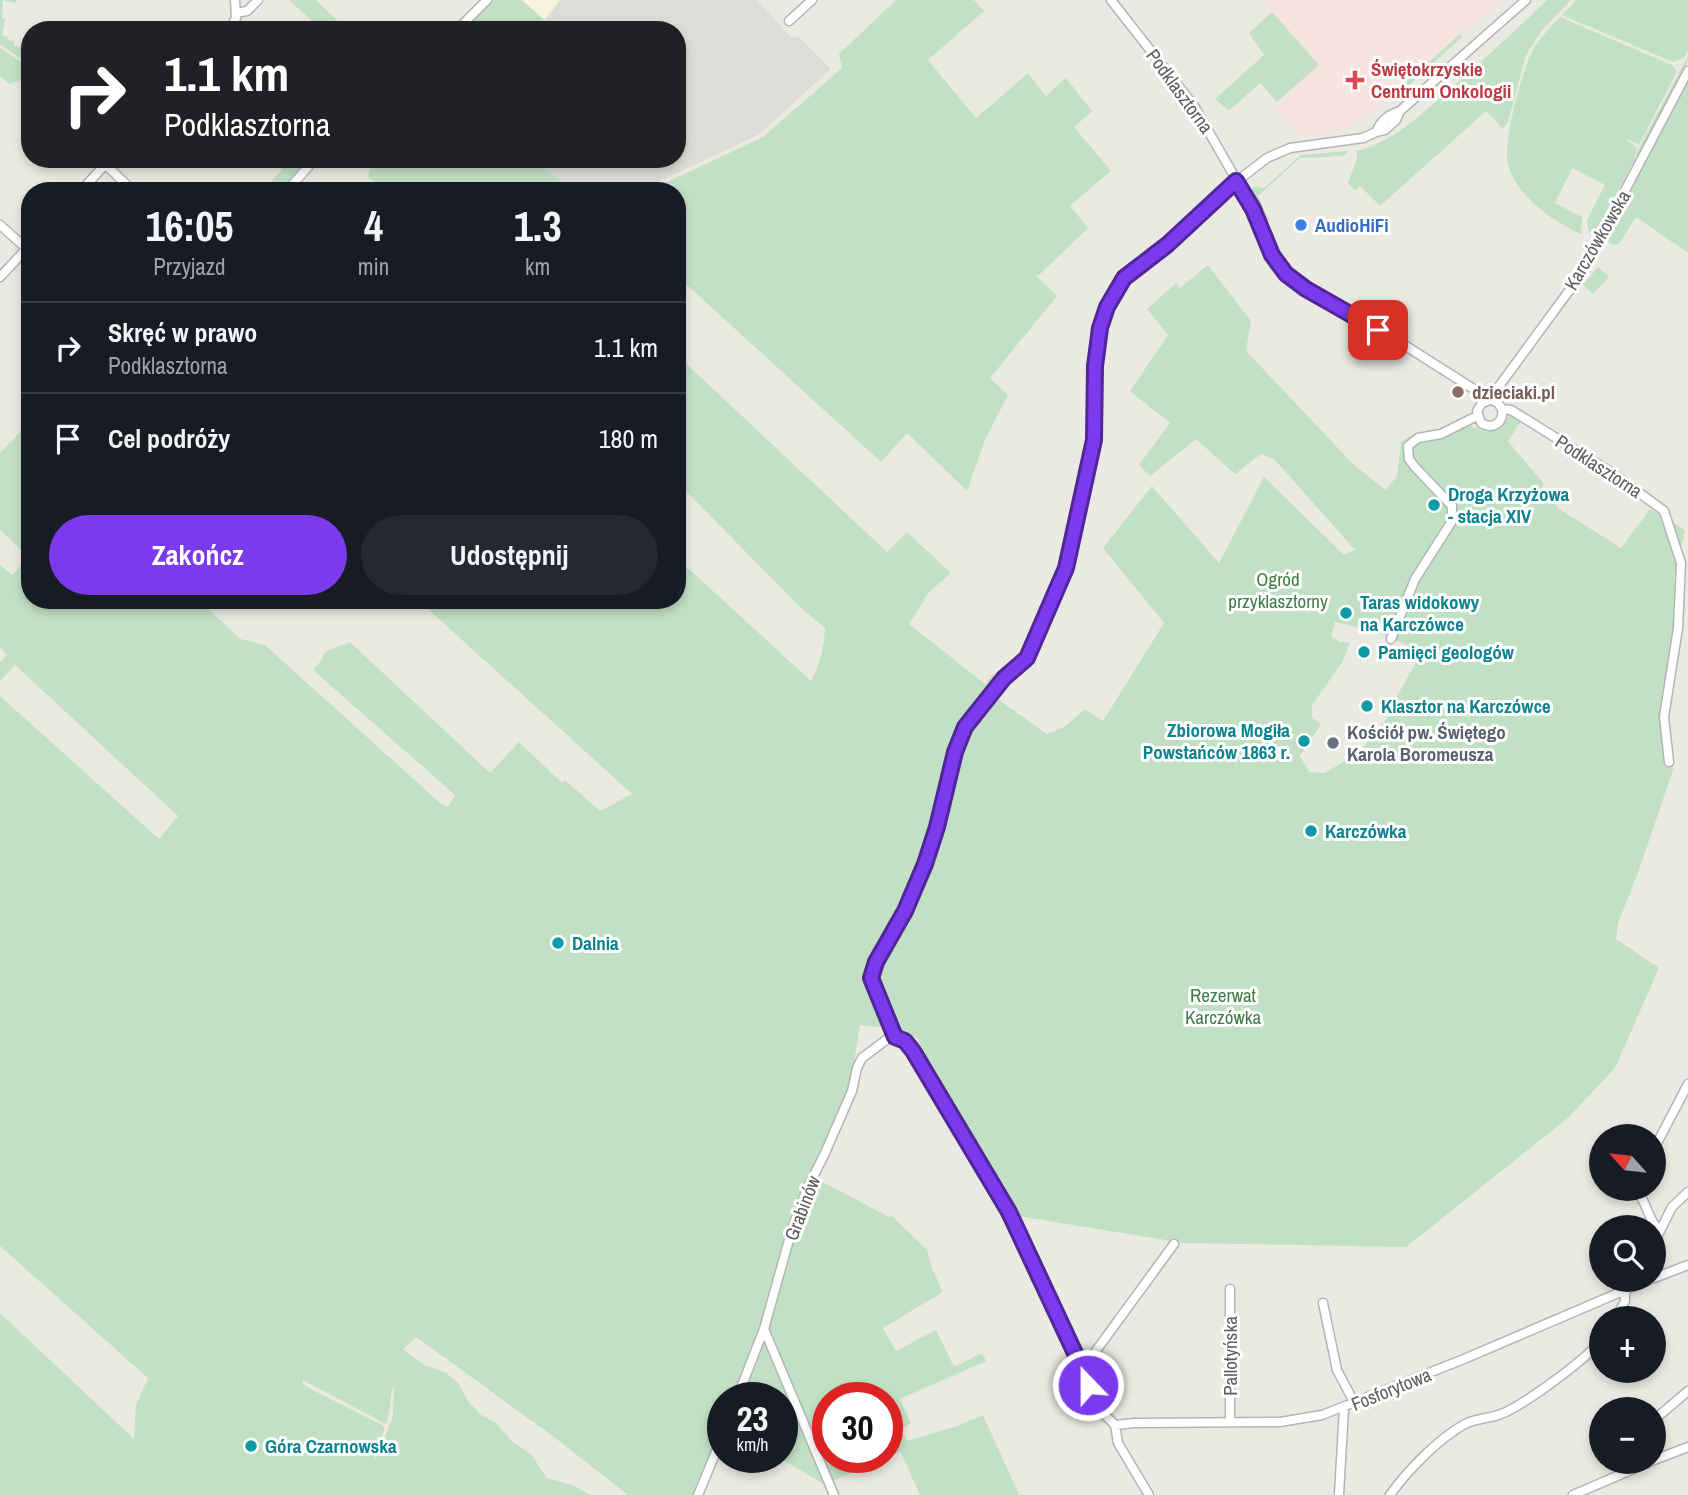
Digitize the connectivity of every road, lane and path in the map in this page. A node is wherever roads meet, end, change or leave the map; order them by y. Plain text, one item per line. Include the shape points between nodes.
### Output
1 (235, 0) edge
2 (258, 0) edge
3 (487, 0) edge
4 (812, 0) edge
5 (1111, 0) edge
6 (1526, 0) edge
7 (236, 13) junction
8 (234, 21) edge
9 (466, 21) edge
10 (789, 21) dead end
11 (1688, 71) edge
12 (102, 168) edge
13 (112, 168) edge
14 (307, 168) edge
15 (1236, 181) junction
16 (89, 182) edge
17 (125, 182) edge
18 (295, 182) edge
19 (0, 225) edge
20 (21, 241) edge
21 (21, 255) edge
22 (0, 277) edge
23 (1489, 400) junction
24 (1502, 409) junction
25 (1477, 416) junction
26 (1391, 639) dead end
27 (1669, 762) dead end
28 (895, 1037) junction
29 (1688, 1084) edge
30 (1666, 1126) edge
31 (1688, 1192) edge
32 (1666, 1220) edge
33 (1174, 1244) dead end
34 (1688, 1265) edge
35 (1666, 1273) edge
36 (1230, 1289) dead end
37 (1623, 1292) edge
38 (1323, 1303) dead end
39 (764, 1329) junction
40 (1589, 1354) edge
41 (1081, 1366) junction
42 (743, 1382) edge
43 (1688, 1391) edge
44 (1355, 1404) junction
45 (1344, 1408) junction
46 (1666, 1410) edge
47 (1230, 1422) junction
48 (1115, 1425) junction
49 (1688, 1447) edge
50 (1666, 1456) edge
51 (707, 1473) edge
52 (1613, 1474) edge
53 (698, 1495) edge
54 (834, 1495) edge
55 (1149, 1495) edge
56 (1339, 1495) edge
57 (1390, 1495) edge
58 (1573, 1495) edge

1 - 7 street
2 - 7 street
3 - 9 street
4 - 10 street
5 - 15 street, Podklasztorna via 1194,106
6 - 15 street via 1385,130 1353,141 1286,149
7 - 8 street
11 - 23 street, Karczówkowska via 1585,265
12 - 16 street
13 - 17 street
14 - 18 street
15 - 23 street, Podklasztorna via 1272,255 1294,280
15 - 28 street via 1124,278 1107,307 1095,366 1094,440 1066,568 1027,658 1004,678 965,727 925,864 871,978
19 - 20 street
21 - 22 street
23 - 24 street, Podklasztorna
23 - 25 street via 1479,407
24 - 25 street via 1502,419 1493,426
24 - 27 street, Podklasztorna via 1511,410 1614,474 1664,511 1681,563 1678,628 1664,718
25 - 26 street via 1408,446 1414,466 1452,506 1452,521 1415,579
28 - 39 street, Grabinów via 862,1058 857,1068 852,1091 792,1229
28 - 41 street via 913,1051 998,1192
29 - 30 street
31 - 32 street
33 - 41 street
34 - 35 street, Fosforytowa
36 - 47 street, Pallotyńska
37 - 44 street, Fosforytowa
38 - 44 street via 1337,1370
39 - 42 street, Grabinów
39 - 54 street
40 - 57 street via 1512,1409 1461,1426
41 - 48 street via 1095,1405
43 - 46 street
44 - 45 street, Fosforytowa
45 - 47 street, Fosforytowa via 1291,1422
45 - 56 street
47 - 48 street, Fosforytowa
48 - 55 street via 1118,1443
49 - 50 street
51 - 53 street
52 - 58 street

